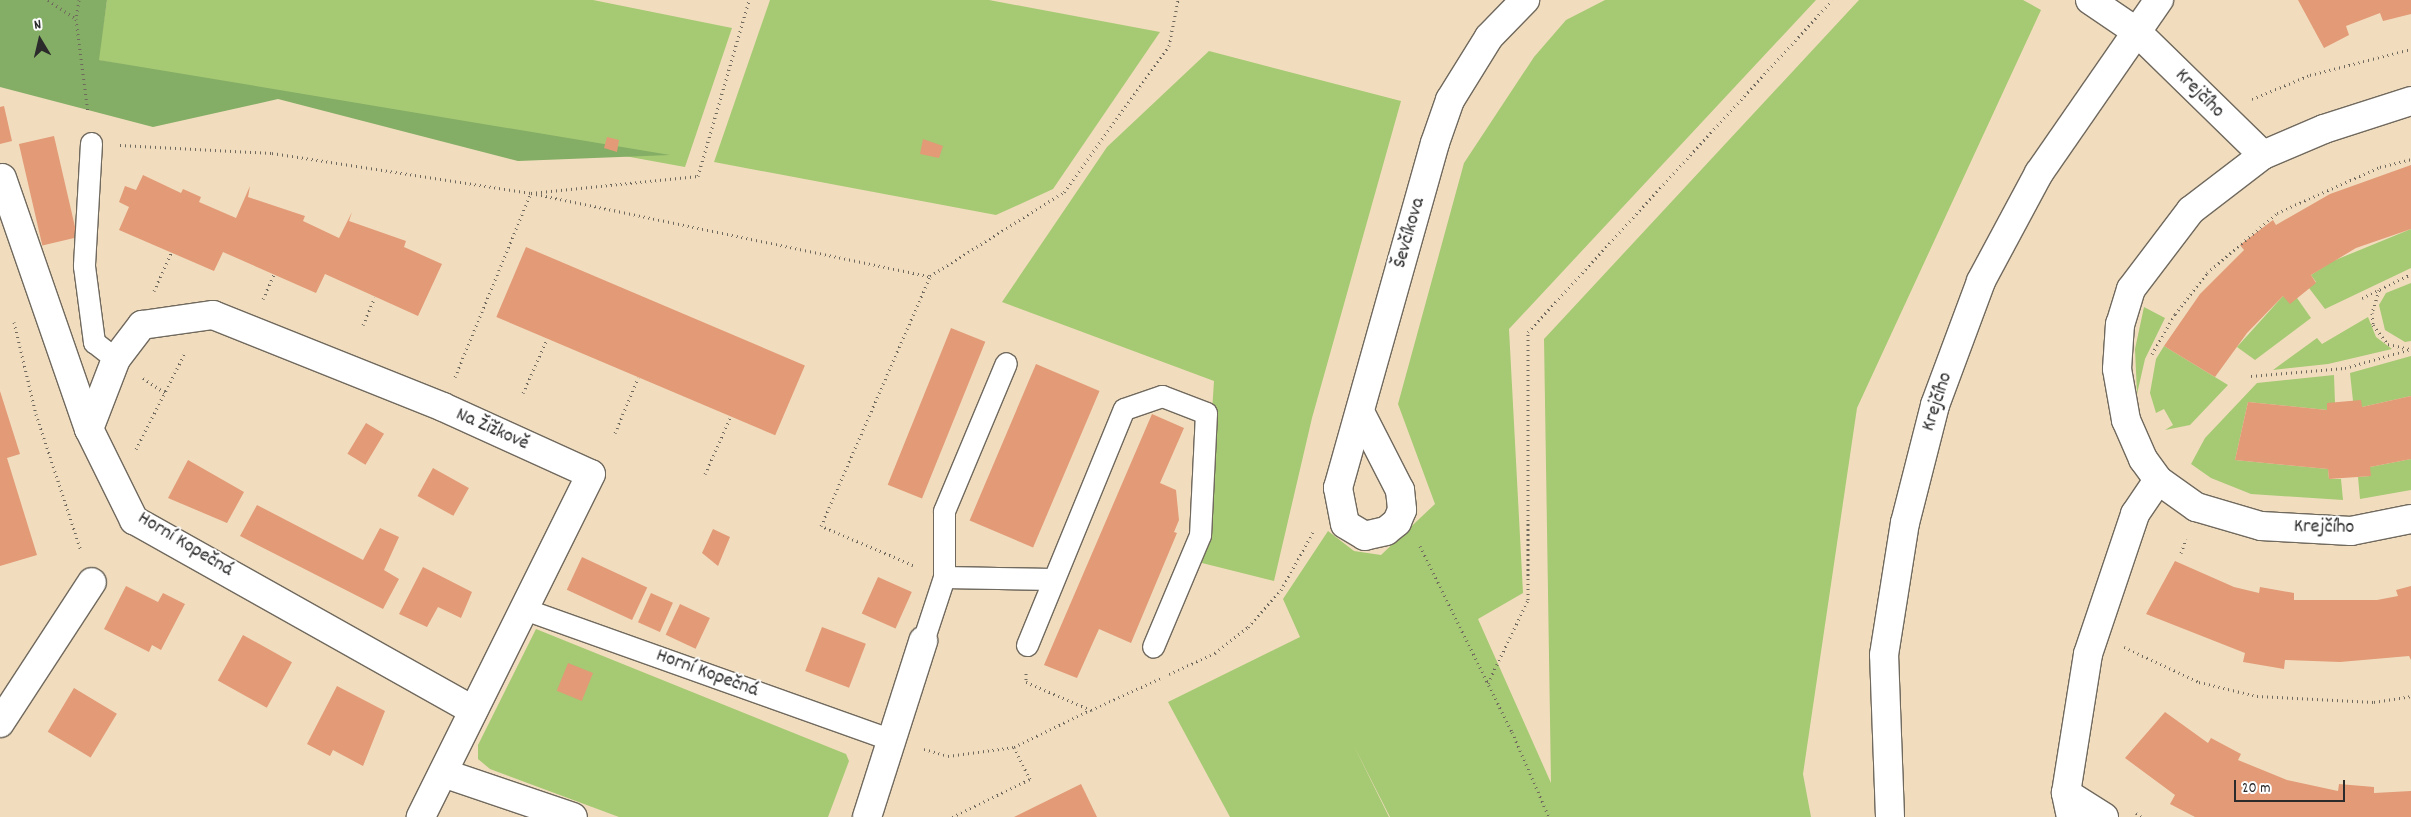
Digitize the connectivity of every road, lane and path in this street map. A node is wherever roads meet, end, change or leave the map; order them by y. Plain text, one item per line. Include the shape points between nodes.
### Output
1 (48, 0) edge
2 (79, 0) edge
3 (749, 0) edge
4 (1178, 0) edge
5 (1525, 0) edge
6 (1832, 0) edge
7 (2090, 0) edge
8 (2159, 0) edge
9 (76, 19) junction
10 (2136, 32) junction
11 (2411, 49) edge
12 (2411, 101) edge
13 (2221, 116) junction
14 (91, 143) junction
15 (2263, 156) junction
16 (2411, 159) edge
17 (2, 178) dead end
18 (531, 193) junction
19 (171, 253) dead end
20 (274, 274) dead end
21 (2411, 275) edge
22 (930, 276) junction
23 (2379, 290) junction
24 (375, 297) dead end
25 (151, 298) dead end
26 (2362, 298) dead end
27 (262, 302) dead end
28 (204, 316) junction
29 (13, 318) dead end
30 (363, 325) dead end
31 (547, 339) dead end
32 (2411, 349) edge
33 (116, 358) junction
34 (1006, 363) dead end
35 (2150, 364) dead end
36 (2251, 376) dead end
37 (638, 378) dead end
38 (523, 393) dead end
39 (443, 408) junction
40 (1360, 412) junction
41 (730, 418) dead end
42 (89, 429) junction
43 (615, 433) dead end
44 (705, 474) dead end
45 (2158, 480) junction
46 (117, 485) junction
47 (1338, 488) junction
48 (1402, 510) junction
49 (2411, 519) edge
50 (944, 577) junction
51 (1052, 579) junction
52 (92, 582) joint
53 (524, 609) junction
54 (923, 641) joint
55 (2121, 645) dead end
56 (1027, 646) dead end
57 (1153, 647) dead end
58 (1026, 682) dead end
59 (1488, 683) junction
60 (2411, 696) edge
61 (473, 710) junction
62 (1091, 710) junction
63 (0, 723) edge
64 (891, 740) junction
65 (1014, 747) junction
66 (443, 773) junction
67 (2068, 805) edge
68 (420, 817) edge
69 (573, 817) edge
70 (867, 817) edge
71 (952, 817) edge
72 (1549, 817) edge
73 (1890, 817) edge
74 (2104, 817) edge

1 - 9 path
2 - 9 path
3 - 18 path via 698,176
4 - 22 path via 1169,46 1064,192
5 - 40 street, Ševčíkova via 1489,37 1450,100
6 - 59 path via 1528,332 1528,600
7 - 10 street
8 - 10 street, Krejčího
9 - 14 path
10 - 13 street, Krejčího
10 - 73 street, Krejčího via 2039,173 1981,281 1935,405 1905,523 1884,655
11 - 13 path via 2310,75
12 - 15 street, Krejčího via 2324,129
13 - 15 street, Krejčího
14 - 18 path via 272,153
14 - 33 lane via 84,266 94,342
15 - 45 street, Krejčího via 2191,210 2131,289 2120,324 2117,368 2126,420
16 - 35 path via 2380,167 2277,213 2207,273 2175,314
17 - 42 street, Horní Kopečná
18 - 22 path
18 - 39 path
19 - 25 path
20 - 27 path
21 - 23 path
22 - 50 path via 821,526
23 - 26 path
23 - 32 path via 2372,312 2374,325 2388,344
24 - 30 path
28 - 33 street, Na Žižkově via 142,325
28 - 39 street, Na Žižkově via 213,315
28 - 46 path
29 - 52 path via 36,414
31 - 38 path
32 - 36 path via 2345,368
33 - 42 street, Na Žižkově
34 - 50 lane via 944,510
37 - 43 path
39 - 53 street, Na Žižkově via 591,474
40 - 47 street, Ševčíkova
40 - 48 street via 1400,490
41 - 44 path
42 - 46 street, Horní Kopečná
45 - 49 street, Krejčího via 2196,507 2261,526 2351,531
45 - 67 street via 2135,514 2088,654
46 - 61 street, Horní Kopečná via 134,520
47 - 48 street via 1342,517 1354,533 1365,536 1386,531 1397,522
47 - 62 path via 1281,590 1248,627 1215,653
48 - 59 path
50 - 51 lane
50 - 54 lane
51 - 56 lane
51 - 57 lane via 1124,409 1162,396 1206,413 1200,535
52 - 63 street
53 - 61 street, Na Žižkově
53 - 64 lane, Horní Kopečná
54 - 64 street
55 - 60 path via 2199,682 2257,696 2331,702
58 - 62 path
59 - 72 path
61 - 66 street, Na Žižkově
62 - 65 path
64 - 65 path via 948,756
64 - 70 street
65 - 71 path via 1030,779
66 - 68 street, Na Žižkově
66 - 69 street
67 - 74 street

